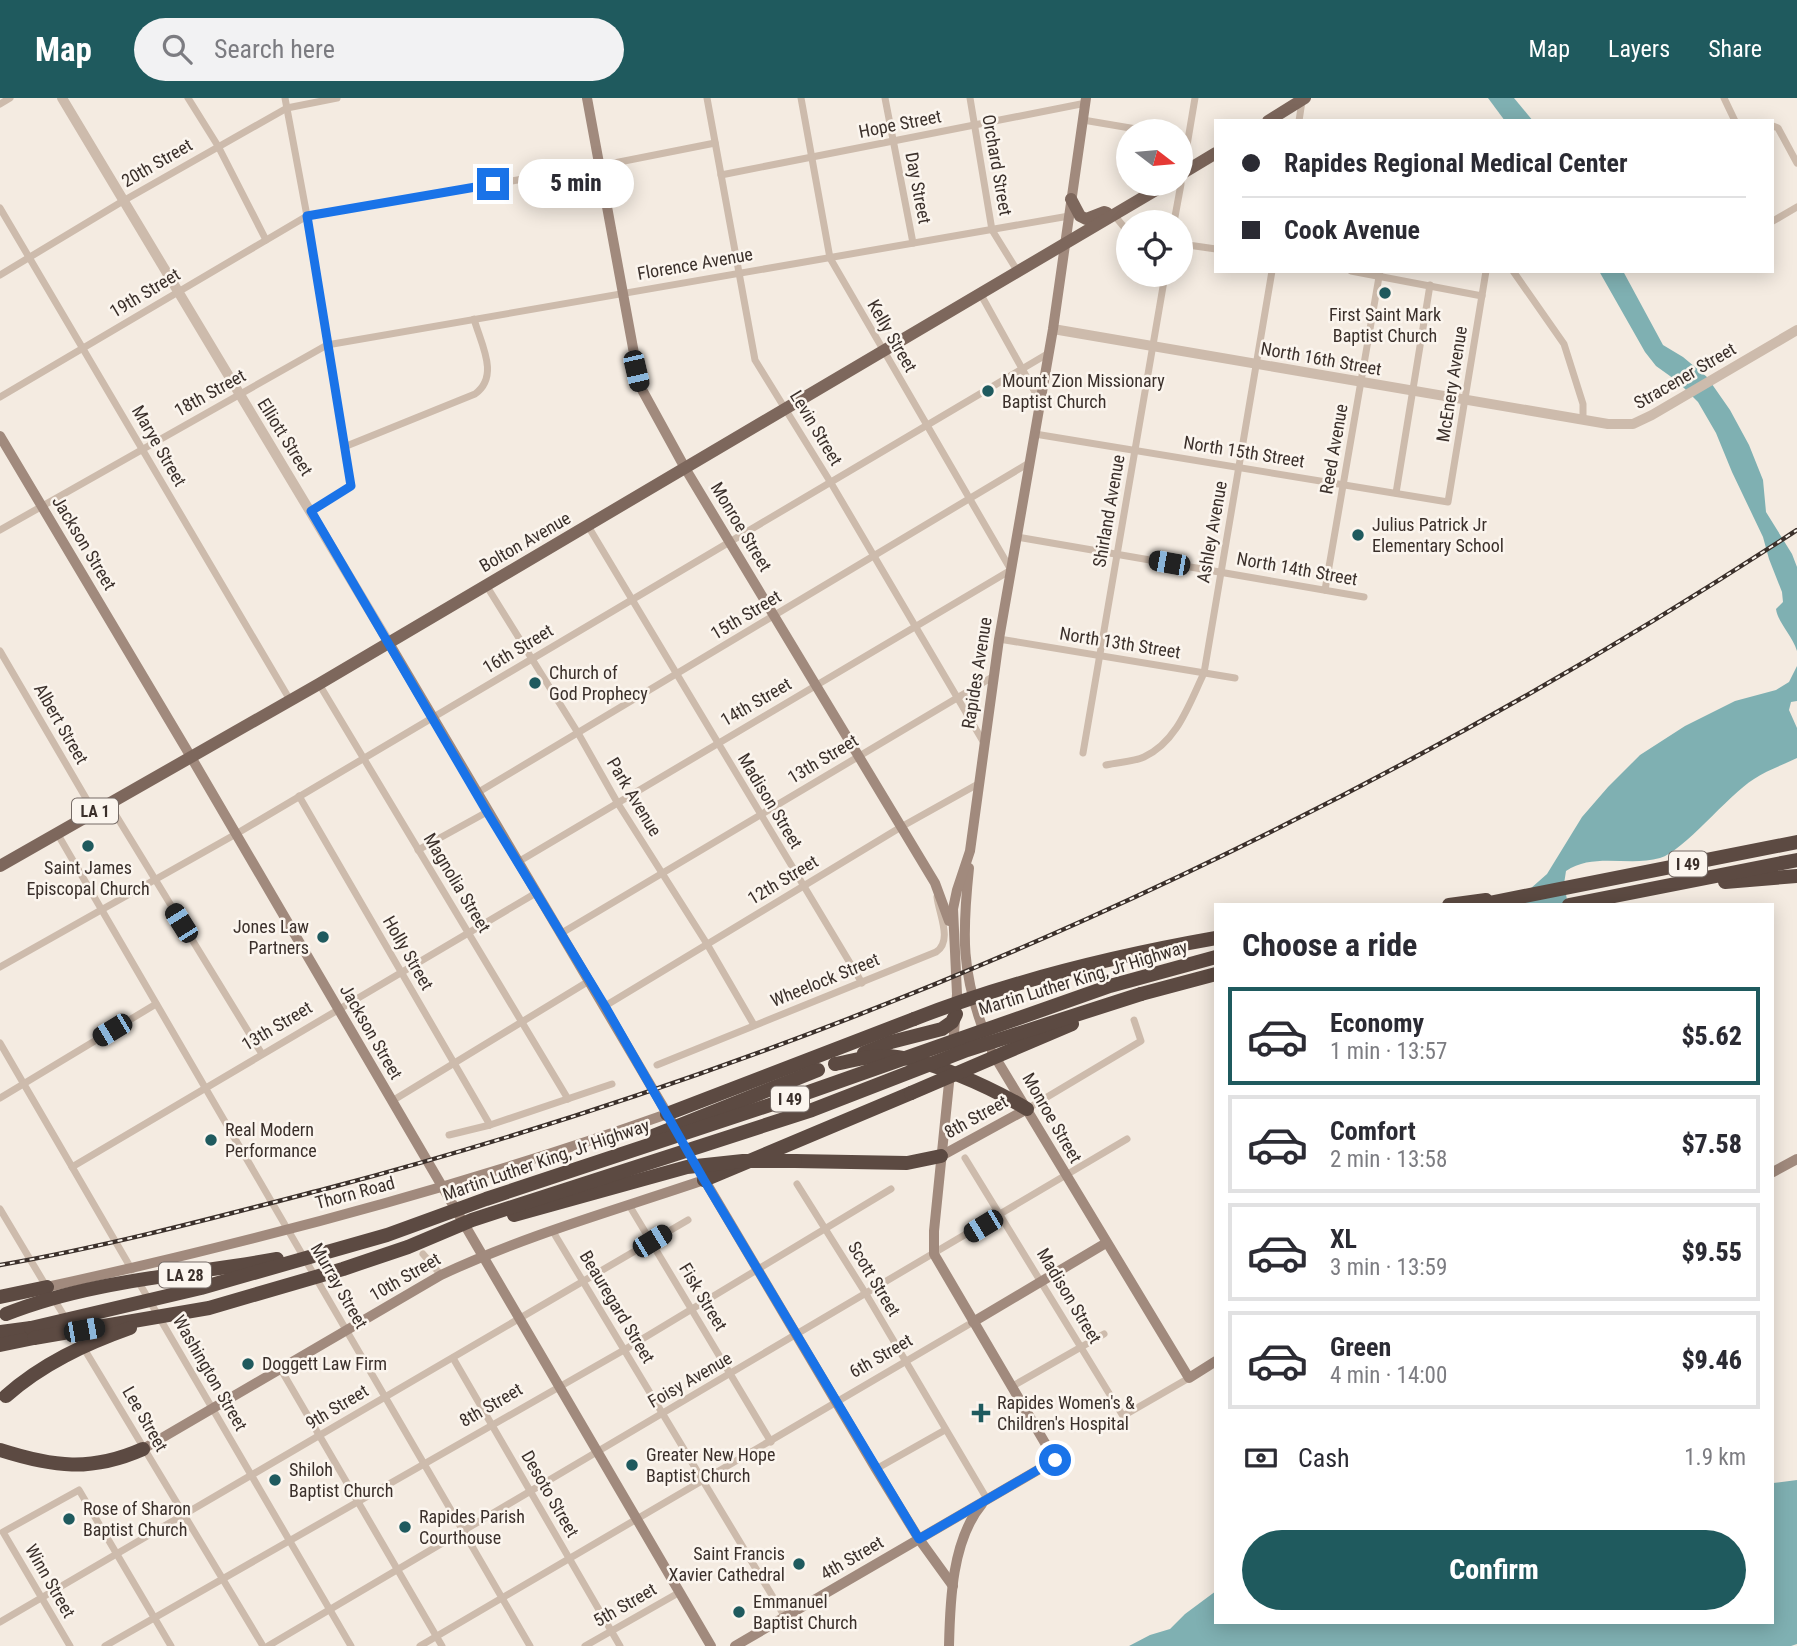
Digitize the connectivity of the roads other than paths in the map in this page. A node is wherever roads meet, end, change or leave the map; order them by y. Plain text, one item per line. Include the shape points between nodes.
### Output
1 (10, 98) edge
2 (62, 98) edge
3 (187, 98) edge
4 (285, 98) edge
5 (337, 98) edge
6 (587, 98) edge
7 (707, 98) edge
8 (801, 98) edge
9 (885, 98) edge
10 (970, 98) edge
11 (1195, 98) edge
12 (1724, 98) edge
13 (1304, 99) edge
14 (1086, 100) edge
15 (0, 104) edge
16 (287, 108) junction
17 (1190, 119) edge
18 (1271, 119) edge
19 (1299, 119) edge
20 (1734, 119) edge
21 (1083, 120) junction
22 (975, 125) junction
23 (1116, 126) edge
24 (1774, 126) edge
25 (893, 142) junction
26 (715, 143) junction
27 (218, 146) junction
28 (1214, 154) edge
29 (812, 157) junction
30 (1797, 163) edge
31 (599, 166) junction
32 (1194, 169) edge
33 (721, 176) junction
34 (1146, 196) edge
35 (1071, 199) junction
36 (123, 201) junction
37 (1797, 207) edge
38 (0, 208) edge
39 (1114, 215) junction
40 (307, 216) junction
41 (1069, 216) junction
42 (1116, 217) edge
43 (1774, 220) edge
44 (992, 230) junction
45 (266, 240) junction
46 (1065, 242) junction
47 (912, 243) junction
48 (1193, 246) edge
49 (1214, 249) edge
50 (29, 258) junction
51 (830, 258) junction
52 (738, 272) junction
53 (1018, 272) junction
54 (1272, 273) edge
55 (1486, 273) edge
56 (1514, 273) edge
57 (1380, 274) edge
58 (0, 275) edge
59 (1430, 285) junction
60 (1163, 287) edge
61 (177, 292) junction
62 (622, 293) junction
63 (980, 293) junction
64 (1482, 296) junction
65 (474, 319) junction
66 (1053, 329) junction
67 (1797, 330) edge
68 (327, 345) junction
69 (1153, 346) junction
70 (83, 348) junction
71 (882, 352) junction
72 (1049, 353) junction
73 (1256, 364) junction
74 (1023, 369) junction
75 (1361, 382) junction
76 (1413, 391) junction
77 (238, 395) junction
78 (0, 397) edge
79 (1465, 400) junction
80 (1041, 402) junction
81 (786, 409) junction
82 (1583, 420) junction
83 (927, 426) junction
84 (1035, 434) junction
85 (0, 436) edge
86 (344, 447) junction
87 (142, 449) junction
88 (1135, 450) junction
89 (1030, 463) junction
90 (1239, 467) junction
91 (685, 468) junction
92 (831, 483) junction
93 (1343, 485) junction
94 (1396, 493) junction
95 (970, 499) junction
96 (1448, 502) joint
97 (42, 506) junction
98 (311, 511) junction
99 (588, 526) junction
100 (0, 530) edge
101 (1017, 537) junction
102 (731, 542) junction
103 (1117, 554) junction
104 (873, 558) junction
105 (1011, 570) junction
106 (1221, 572) junction
107 (486, 585) junction
108 (1325, 590) junction
109 (1364, 597) dead end
110 (631, 601) junction
111 (775, 616) junction
112 (914, 628) junction
113 (999, 639) junction
114 (388, 643) junction
115 (0, 651) edge
116 (1100, 656) junction
117 (531, 659) junction
118 (1204, 673) junction
119 (677, 674) junction
120 (994, 676) junction
121 (1235, 678) dead end
122 (319, 684) junction
123 (817, 685) junction
124 (957, 699) junction
125 (290, 700) junction
126 (432, 718) junction
127 (578, 733) junction
128 (718, 743) junction
129 (984, 743) junction
130 (1083, 753) dead end
131 (860, 755) junction
132 (191, 757) junction
133 (363, 758) junction
134 (1106, 765) dead end
135 (978, 784) junction
136 (477, 793) junction
137 (299, 796) junction
138 (617, 802) junction
139 (109, 804) junction
140 (94, 812) junction
141 (487, 812) junction
142 (760, 815) junction
143 (901, 827) junction
144 (57, 833) junction
145 (236, 834) junction
146 (1797, 842) edge
147 (418, 850) junction
148 (970, 851) junction
149 (1797, 860) edge
150 (518, 862) junction
151 (0, 866) edge
152 (662, 873) junction
153 (1797, 876) edge
154 (154, 880) junction
155 (935, 883) junction
156 (803, 886) junction
157 (1654, 889) junction
158 (536, 892) junction
159 (1526, 895) junction
160 (1464, 903) edge
161 (1488, 903) edge
162 (1580, 903) edge
163 (102, 909) junction
164 (468, 932) junction
165 (560, 934) junction
166 (1214, 939) edge
167 (953, 940) junction
168 (707, 944) junction
169 (1214, 958) edge
170 (0, 967) edge
171 (401, 971) junction
172 (1214, 975) edge
173 (589, 981) junction
174 (862, 983) junction
175 (1141, 995) junction
176 (156, 1004) junction
177 (605, 1006) junction
178 (338, 1009) junction
179 (956, 1014) junction
180 (1134, 1020) dead end
181 (522, 1022) junction
182 (754, 1025) junction
183 (0, 1043) edge
184 (262, 1054) junction
185 (454, 1063) junction
186 (835, 1064) junction
187 (657, 1065) dead end
188 (950, 1072) junction
189 (24, 1084) junction
190 (611, 1084) dead end
191 (205, 1088) junction
192 (0, 1098) edge
193 (568, 1099) junction
194 (392, 1101) junction
195 (1027, 1109) junction
196 (667, 1114) junction
197 (490, 1125) junction
198 (449, 1135) dead end
199 (1127, 1139) dead end
200 (941, 1156) junction
201 (965, 1158) dead end
202 (1797, 1159) edge
203 (72, 1167) junction
204 (570, 1171) junction
205 (1774, 1171) edge
206 (1066, 1177) junction
207 (704, 1180) junction
208 (797, 1184) dead end
209 (442, 1187) junction
210 (891, 1189) dead end
211 (629, 1205) junction
212 (0, 1209) edge
213 (1000, 1215) junction
214 (472, 1220) junction
215 (688, 1220) dead end
216 (825, 1228) junction
217 (288, 1229) junction
218 (552, 1230) junction
219 (652, 1241) junction
220 (365, 1242) junction
221 (1106, 1243) junction
222 (423, 1254) dead end
223 (934, 1254) junction
224 (482, 1255) junction
225 (757, 1268) junction
226 (131, 1269) junction
227 (441, 1275) junction
228 (584, 1281) junction
229 (1042, 1281) junction
230 (47, 1287) junction
231 (866, 1294) junction
232 (0, 1297) edge
233 (209, 1308) junction
234 (692, 1308) junction
235 (0, 1317) edge
236 (519, 1319) junction
237 (973, 1322) junction
238 (347, 1331) junction
239 (0, 1332) edge
240 (33, 1333) junction
241 (1104, 1334) dead end
242 (797, 1335) junction
243 (0, 1345) edge
244 (1081, 1347) junction
245 (624, 1350) junction
246 (453, 1358) junction
247 (905, 1362) junction
248 (1214, 1362) edge
249 (280, 1368) junction
250 (731, 1374) junction
251 (1189, 1378) junction
252 (559, 1387) junction
253 (1011, 1387) junction
254 (385, 1397) junction
255 (0, 1402) edge
256 (836, 1402) junction
257 (213, 1409) junction
258 (663, 1414) junction
259 (492, 1425) junction
260 (945, 1430) junction
261 (319, 1436) junction
262 (771, 1441) junction
263 (143, 1449) junction
264 (0, 1450) edge
265 (598, 1452) junction
266 (424, 1464) junction
267 (876, 1469) junction
268 (252, 1475) junction
269 (703, 1481) junction
270 (531, 1492) junction
271 (987, 1499) junction
272 (359, 1501) junction
273 (184, 1515) junction
274 (637, 1519) junction
275 (463, 1531) junction
276 (919, 1539) junction
277 (290, 1541) junction
278 (117, 1554) junction
279 (569, 1559) junction
280 (398, 1570) junction
281 (222, 1579) junction
282 (953, 1586) junction
283 (680, 1592) junction
284 (42, 1598) junction
285 (502, 1598) junction
286 (330, 1610) junction
287 (785, 1617) junction
288 (155, 1618) junction
289 (0, 1622) edge
290 (612, 1631) junction
291 (437, 1636) junction
292 (70, 1646) edge
293 (105, 1646) edge
294 (171, 1646) edge
295 (263, 1646) edge
296 (268, 1646) edge
297 (351, 1646) edge
298 (420, 1646) edge
299 (442, 1646) edge
300 (530, 1646) edge
301 (585, 1646) edge
302 (620, 1646) edge
303 (711, 1646) edge
304 (736, 1646) edge
305 (949, 1646) edge

1 - 15 street
2 - 36 street, Elliott Street
3 - 27 street
4 - 16 street
5 - 16 street, 20th Street
6 - 31 main road, Monroe Street
7 - 26 street, Levin Street
8 - 29 street, Kelly Street
9 - 25 street, Day Street
10 - 22 street, Orchard Street
11 - 17 street
12 - 20 street
13 - 18 main road
13 - 19 street
14 - 21 main road, Rapides Avenue
14 - 22 street, Hope Street
16 - 27 street, 20th Street
16 - 40 street
21 - 23 street
21 - 35 main road, Rapides Avenue
22 - 25 street, Hope Street
22 - 44 street, Orchard Street
24 - 30 street
25 - 29 street, Hope Street
25 - 47 street, Day Street
26 - 31 street
26 - 33 street, Levin Street
27 - 36 street, 20th Street
27 - 45 street
28 - 32 main road
29 - 33 street, Hope Street
29 - 51 street, Kelly Street
31 - 40 street
31 - 62 main road, Monroe Street
33 - 52 street, Levin Street
34 - 39 main road, Bolton Avenue
35 - 39 main road via 1080,216
35 - 41 main road, Rapides Avenue
36 - 50 street, 20th Street
36 - 61 street, Elliott Street
37 - 43 street
38 - 50 street, Marye Street
39 - 42 street
39 - 46 main road, Bolton Avenue
40 - 45 street, 19th Street
40 - 68 street
41 - 44 street, Florence Avenue
41 - 46 main road, Rapides Avenue
44 - 47 street, Florence Avenue
44 - 53 street, Orchard Street
45 - 61 street, 19th Street
46 - 53 main road, Bolton Avenue
46 - 66 main road, Rapides Avenue
47 - 51 street, Florence Avenue
48 - 49 street
50 - 58 street, 20th Street
50 - 70 street, Marye Street
51 - 52 street, Florence Avenue
51 - 71 street, Kelly Street
52 - 62 street, Florence Avenue
52 - 81 street, Levin Street via 755,360
53 - 63 main road, Bolton Avenue
54 - 73 street, Ashley Avenue
55 - 64 street, McEnery Avenue
56 - 82 street via 1564,344 1583,404
57 - 59 street
57 - 75 street, Reed Avenue
59 - 64 street
59 - 76 street
60 - 69 street, Shirland Avenue
61 - 70 street, 19th Street
61 - 77 street, Elliott Street
62 - 65 street, Florence Avenue
62 - 91 main road, Monroe Street via 640,386
63 - 71 main road, Bolton Avenue
63 - 74 street
64 - 79 street, McEnery Avenue
65 - 68 street, Florence Avenue
65 - 86 street via 489,369 483,389
66 - 69 street, North 16th Street
66 - 72 main road, Rapides Avenue
67 - 82 street, Stracener Street via 1633,424
68 - 77 street, 18th Street
68 - 86 street
69 - 73 street, North 16th Street
69 - 88 street, Shirland Avenue
70 - 78 street, 19th Street
70 - 87 street, Marye Street
71 - 81 main road, Bolton Avenue
71 - 83 street, Kelly Street
72 - 74 street, 16th Street
72 - 80 main road, Rapides Avenue
73 - 75 street, North 16th Street
73 - 90 street, Ashley Avenue
74 - 80 street
74 - 83 street, 16th Street
75 - 76 street, North 16th Street
75 - 93 street, Reed Avenue
76 - 79 street, North 16th Street
76 - 94 street
77 - 87 street, 18th Street
77 - 98 street, Elliott Street
79 - 82 street, North 16th Street
79 - 96 street, McEnery Avenue
80 - 84 main road, Rapides Avenue
81 - 91 main road, Bolton Avenue
81 - 92 street, Levin Street
83 - 92 street, 16th Street
83 - 95 street, Kelly Street
84 - 88 street, North 15th Street
84 - 89 main road, Rapides Avenue
85 - 97 main road, Jackson Street
86 - 98 street via 351,486
87 - 97 street, 18th Street
87 - 125 street, Marye Street
88 - 90 street, North 15th Street
88 - 103 street, Shirland Avenue
89 - 95 street, 15th Street
89 - 101 main road, Rapides Avenue
90 - 93 street, North 15th Street
90 - 106 street, Ashley Avenue
91 - 99 main road, Bolton Avenue
91 - 102 main road, Monroe Street
92 - 102 street, 16th Street
92 - 104 street, Levin Street
93 - 94 street, North 15th Street
93 - 108 street, Reed Avenue
94 - 96 street, North 15th Street
95 - 104 street, 15th Street
95 - 105 street, Kelly Street
97 - 100 street, 18th Street
97 - 132 main road, Jackson Street
98 - 114 street, Elliott Street
99 - 107 main road, Bolton Avenue
99 - 110 street, Madison Street
101 - 103 street, North 14th Street
101 - 105 main road, Rapides Avenue
102 - 110 street, 16th Street
102 - 111 main road, Monroe Street
103 - 106 street, North 14th Street
103 - 116 street, Shirland Avenue
104 - 111 street, 15th Street
104 - 112 street, Levin Street
105 - 112 street, 14th Street
105 - 113 main road, Rapides Avenue
106 - 108 street, North 14th Street
106 - 118 street, Ashley Avenue
107 - 114 main road, Bolton Avenue
107 - 117 street, Park Avenue
108 - 109 street, North 14th Street
110 - 117 street, 16th Street
110 - 119 street, Madison Street
111 - 119 street, 15th Street
111 - 123 main road, Monroe Street
112 - 123 street, 14th Street
112 - 124 street, Levin Street
113 - 116 street, North 13th Street
113 - 120 main road, Rapides Avenue
114 - 122 main road, Bolton Avenue
114 - 126 main road, Elliott Street
115 - 140 street, Albert Street
116 - 118 street, North 13th Street
116 - 130 street, Shirland Avenue
117 - 126 street, 16th Street
117 - 127 street, Park Avenue
118 - 121 street, North 13th Street
118 - 134 street, Ashley Avenue via 1165,744 1143,758
119 - 127 street, 15th Street
119 - 128 street, Madison Street
120 - 124 street, 13th Street
120 - 129 main road, Rapides Avenue
122 - 125 main road, Bolton Avenue
122 - 133 street, Magnolia Street
123 - 128 street, 14th Street
123 - 131 main road, Monroe Street
124 - 129 street, Levin Street
124 - 131 street, 13th Street
125 - 132 main road, Bolton Avenue
126 - 133 street, 16th Street
126 - 136 main road, Elliott Street
127 - 136 street, 15th Street
127 - 138 street, Park Avenue
128 - 138 street, 14th Street
128 - 142 street, Madison Street
129 - 135 main road, Rapides Avenue
131 - 142 street, 13th Street
131 - 143 main road, Monroe Street
132 - 139 main road, Bolton Avenue / LA 1
132 - 145 main road, Jackson Street
133 - 137 street, 16th Street
133 - 147 street, Magnolia Street
135 - 143 street, 12th Street
135 - 148 main road, Rapides Avenue
136 - 141 main road, Elliott Street
137 - 145 street, 16th Street
137 - 171 street, Holly Street
138 - 150 street, 14th Street
138 - 152 street, Park Avenue
139 - 140 main road, Bolton Avenue / LA 1
139 - 154 street
140 - 144 main road, Bolton Avenue / LA 1
141 - 147 street
141 - 150 main road, Elliott Street
142 - 152 street, 13th Street
142 - 156 street, Madison Street
143 - 155 main road, Monroe Street
143 - 156 street, 12th Street
144 - 151 main road, Bolton Avenue / LA 1
144 - 163 street, Murray Street
145 - 154 street, 16th Street
145 - 178 main road, Jackson Street
146 - 159 highway, I 49
147 - 164 street, Magnolia Street
148 - 167 main road, Rapides Avenue via 953,909
148 - 195 main road, Monroe Street via 964,916 966,973 992,1051
149 - 157 highway, I 49
150 - 158 main road, Elliott Street
152 - 165 street, 13th Street
152 - 168 street, Park Avenue
153 - 157 highway
154 - 163 street, 16th Street
154 - 184 street
155 - 167 main road, Monroe Street
155 - 174 street, Wheelock Street via 943,946
156 - 168 street, 12th Street
156 - 174 street, Madison Street
157 - 162 highway, I 49
158 - 164 street, 13th Street
158 - 165 main road, Elliott Street
159 - 160 highway
159 - 161 highway, I 49
163 - 170 street, 16th Street
163 - 176 street, Murray Street
164 - 171 street, 13th Street
164 - 181 street, Magnolia Street
165 - 173 main road, Elliott Street
166 - 196 highway, bridge via 1051,975 914,1019
167 - 179 main road, Rapides Avenue
168 - 177 street, 12th Street
168 - 182 street, Park Avenue
169 - 204 highway, Martin Luther King, Jr Highway / I 49, bridge via 1110,986
171 - 178 street, 13th Street
171 - 185 street, Holly Street
172 - 175 highway, Martin Luther King, Jr Highway / I 49
173 - 177 main road, Elliott Street
173 - 181 street
174 - 182 street, Wheelock Street
175 - 207 highway, bridge
175 - 214 highway, Martin Luther King, Jr Highway / I 49, bridge via 978,1046 813,1110
176 - 189 street
176 - 191 street, Murray Street
177 - 196 main road, Elliott Street
178 - 184 street, 13th Street
178 - 194 main road, Jackson Street
179 - 186 highway via 942,1030 891,1042
179 - 188 main road, Rapides Avenue
180 - 195 street via 1141,1041
181 - 185 street
181 - 193 street, Magnolia Street
182 - 187 street, Wheelock Street
183 - 189 street, Washington Street
184 - 191 street, 13th Street
185 - 194 street
185 - 197 street, Holly Street
186 - 188 highway via 882,1056
186 - 204 highway, bridge
188 - 195 highway
188 - 200 main road, Rapides Avenue
189 - 192 street
189 - 203 street, Washington Street
190 - 193 street
191 - 203 street, 13th Street
191 - 217 street, Murray Street
193 - 197 street
194 - 209 main road, Jackson Street
195 - 200 main road, 8th Street
195 - 206 main road, Monroe Street
196 - 207 main road, Elliott Street
196 - 209 main road, Thorn Road via 543,1158
197 - 198 street
199 - 206 street, Foisy Avenue
200 - 214 highway, bridge via 907,1163 743,1160 687,1167 487,1223
200 - 223 main road, Rapides Avenue
201 - 213 street, Madison Street
202 - 205 main road
203 - 226 street, Washington Street
204 - 220 highway, Martin Luther King, Jr Highway / I 49, bridge
206 - 213 street, Foisy Avenue
206 - 221 main road, Monroe Street
207 - 211 main road, 10th Street
207 - 225 main road, Elliott Street
208 - 216 street, Scott Street
209 - 217 main road, Thorn Road
209 - 224 main road, Jackson Street
210 - 216 street, 8th Street
211 - 218 main road, 10th Street
211 - 219 street, Fisk Street
212 - 230 street, Lee Street
213 - 223 street, Foisy Avenue
213 - 229 street, Madison Street
214 - 233 highway, Martin Luther King, Jr Highway / I 49, bridge via 343,1269
215 - 219 street, 9th Street
216 - 225 street, 8th Street
216 - 231 street, Scott Street
217 - 226 main road, Thorn Road
217 - 238 street, Murray Street
218 - 224 main road, 10th Street
218 - 228 street, Beauregard Street
219 - 228 street, 9th Street
219 - 234 street, Fisk Street
220 - 235 highway, LA 28, bridge via 106,1286 25,1306
220 - 240 highway, Martin Luther King, Jr Highway / I 49, bridge
221 - 229 main road, 6th Street
221 - 251 main road, Monroe Street
222 - 227 street
223 - 231 street, Foisy Avenue
223 - 237 main road
224 - 227 main road, 10th Street
224 - 236 main road, Jackson Street
225 - 234 street, 8th Street
225 - 242 main road, Elliott Street
226 - 230 main road, Thorn Road
226 - 257 street, Washington Street
227 - 238 main road, 10th Street
228 - 236 street, 9th Street
228 - 245 street, Beauregard Street
229 - 237 main road, 6th Street
229 - 244 street, Madison Street
230 - 232 highway
230 - 263 street, Lee Street
231 - 242 street, Foisy Avenue
231 - 247 street, Scott Street
233 - 240 highway, Martin Luther King, Jr Highway / I 49, bridge
233 - 255 highway, LA 28, bridge via 129,1328 80,1348 38,1370
234 - 245 street, 8th Street
234 - 250 street, Fisk Street
236 - 246 street, 9th Street
236 - 252 main road, Jackson Street
237 - 247 street, 6th Street
237 - 253 main road
238 - 249 main road, 10th Street
238 - 254 street, Murray Street
239 - 240 highway, Martin Luther King, Jr Highway / I 49
240 - 243 highway, Martin Luther King, Jr Highway / I 49
241 - 244 street
242 - 250 street, Foisy Avenue
242 - 256 main road, Elliott Street
244 - 251 street, Madison Street via 1123,1416
244 - 253 street
245 - 252 street, 8th Street
245 - 258 street, Beauregard Street
246 - 254 street, 9th Street
246 - 259 street, Desoto Street
247 - 256 street, 6th Street
247 - 260 street, Scott Street
248 - 251 main road
249 - 257 main road, 10th Street
249 - 261 street
250 - 258 street, Foisy Avenue
250 - 262 street, Fisk Street
252 - 259 street, 8th Street
252 - 265 main road, Jackson Street
253 - 271 main road, 4th Street via 1055,1460
254 - 261 street, 9th Street
254 - 266 street, Murray Street
256 - 262 street, 6th Street
256 - 267 main road, Elliott Street
257 - 263 main road, 10th Street
257 - 268 street, Washington Street
258 - 265 street, Foisy Avenue
258 - 269 street, Beauregard Street
259 - 266 street, 8th Street
259 - 270 street, Desoto Street
260 - 267 street
260 - 271 street, Scott Street
261 - 268 street, 9th Street
261 - 272 street
262 - 269 street, 6th Street
263 - 264 highway via 106,1462 74,1466 33,1461
263 - 273 street, Lee Street
265 - 270 street, Foisy Avenue
265 - 274 main road, Jackson Street
266 - 272 street, 8th Street
266 - 275 street, Murray Street
267 - 276 main road, Elliott Street
268 - 273 street, 9th Street
268 - 277 street, Washington Street
269 - 274 street, 6th Street
269 - 287 street, Beauregard Street
270 - 275 street, Foisy Avenue
270 - 279 street, Desoto Street
271 - 276 main road, 4th Street
271 - 282 main road via 968,1526
272 - 277 street, 8th Street
272 - 280 street
273 - 278 street, 9th Street
273 - 281 street, Lee Street
274 - 279 street, 6th Street
274 - 283 main road, Jackson Street
275 - 280 street, Foisy Avenue
275 - 285 street, Murray Street
276 - 282 main road, Elliott Street
276 - 287 main road, 4th Street
277 - 281 street, 8th Street
277 - 286 street, Washington Street
278 - 284 street, 9th Street
278 - 284 street, Winn Street via 79,1490 3,1532
278 - 288 street
279 - 285 street, 6th Street
279 - 290 street, Desoto Street
280 - 286 street, Foisy Avenue
280 - 291 street
281 - 288 street, 8th Street
281 - 295 street, Lee Street
282 - 305 main road
283 - 290 street, 5th Street
283 - 303 main road, Jackson Street
284 - 289 street, 9th Street
284 - 292 street, Winn Street
285 - 291 street, 6th Street
285 - 300 street, Murray Street
286 - 296 street, Foisy Avenue
286 - 297 street, Washington Street
287 - 304 main road, 4th Street
288 - 293 street, 8th Street
288 - 294 street
290 - 301 street, 5th Street
290 - 302 street, Desoto Street
291 - 298 street, 6th Street
291 - 299 street

